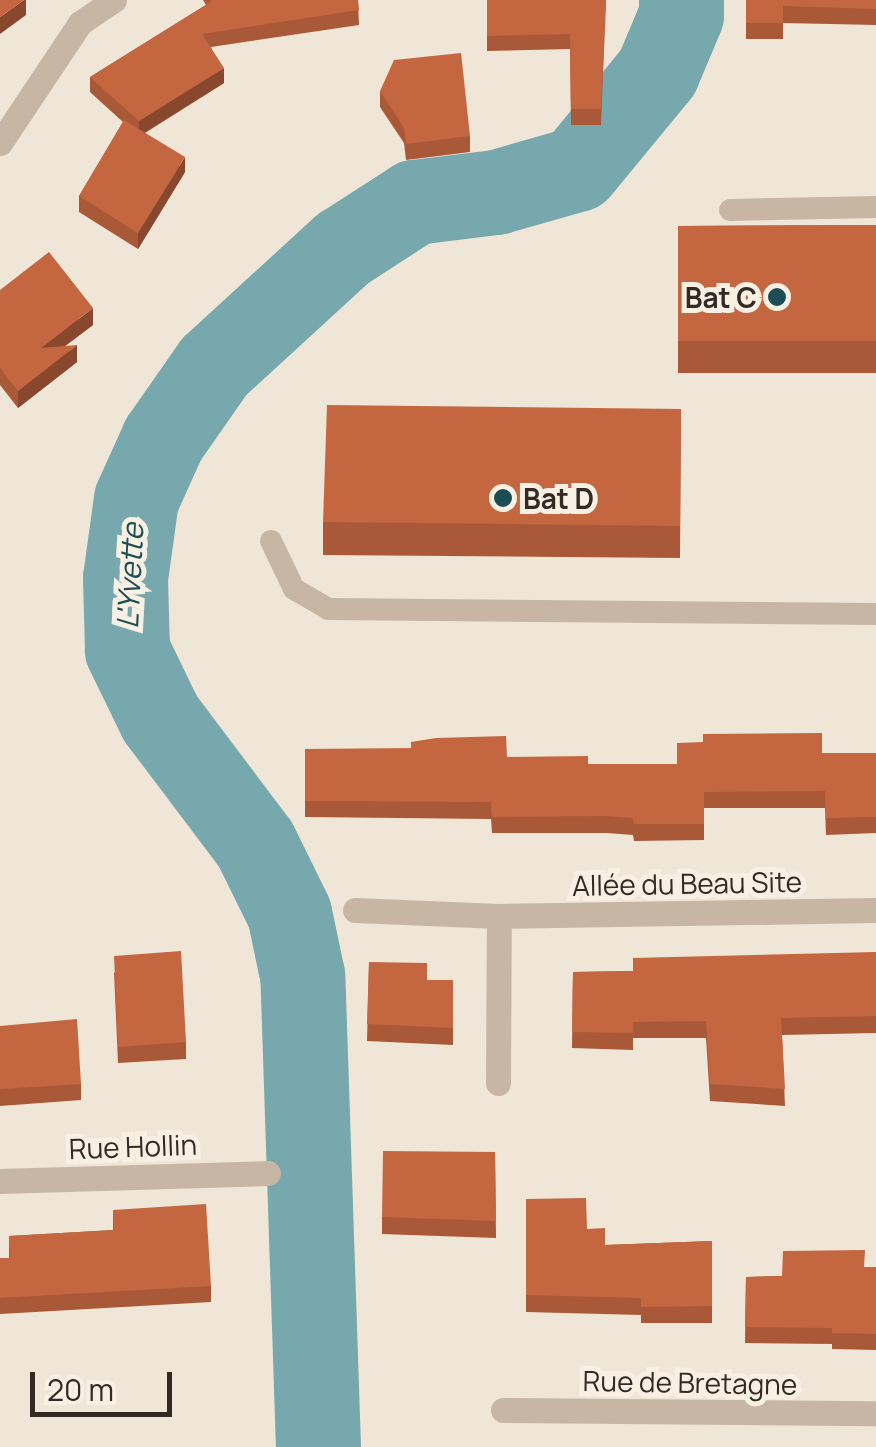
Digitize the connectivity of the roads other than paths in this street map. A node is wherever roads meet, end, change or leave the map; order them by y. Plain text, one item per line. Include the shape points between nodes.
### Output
1 (114, 0) edge
2 (0, 143) edge
3 (876, 206) edge
4 (730, 210) dead end
5 (271, 541) dead end
6 (876, 614) edge
7 (355, 910) dead end
8 (876, 910) edge
9 (499, 916) junction
10 (498, 1083) dead end
11 (268, 1172) dead end
12 (0, 1181) edge
13 (503, 1410) dead end
14 (876, 1413) edge

1 - 2 street via 80,23
3 - 4 lane
5 - 6 lane via 294,589 328,610
7 - 9 street, Allée du Beau Site
8 - 9 street, Allée du Beau Site
9 - 10 street
11 - 12 street, Rue Hollin
13 - 14 street, Rue de Bretagne

